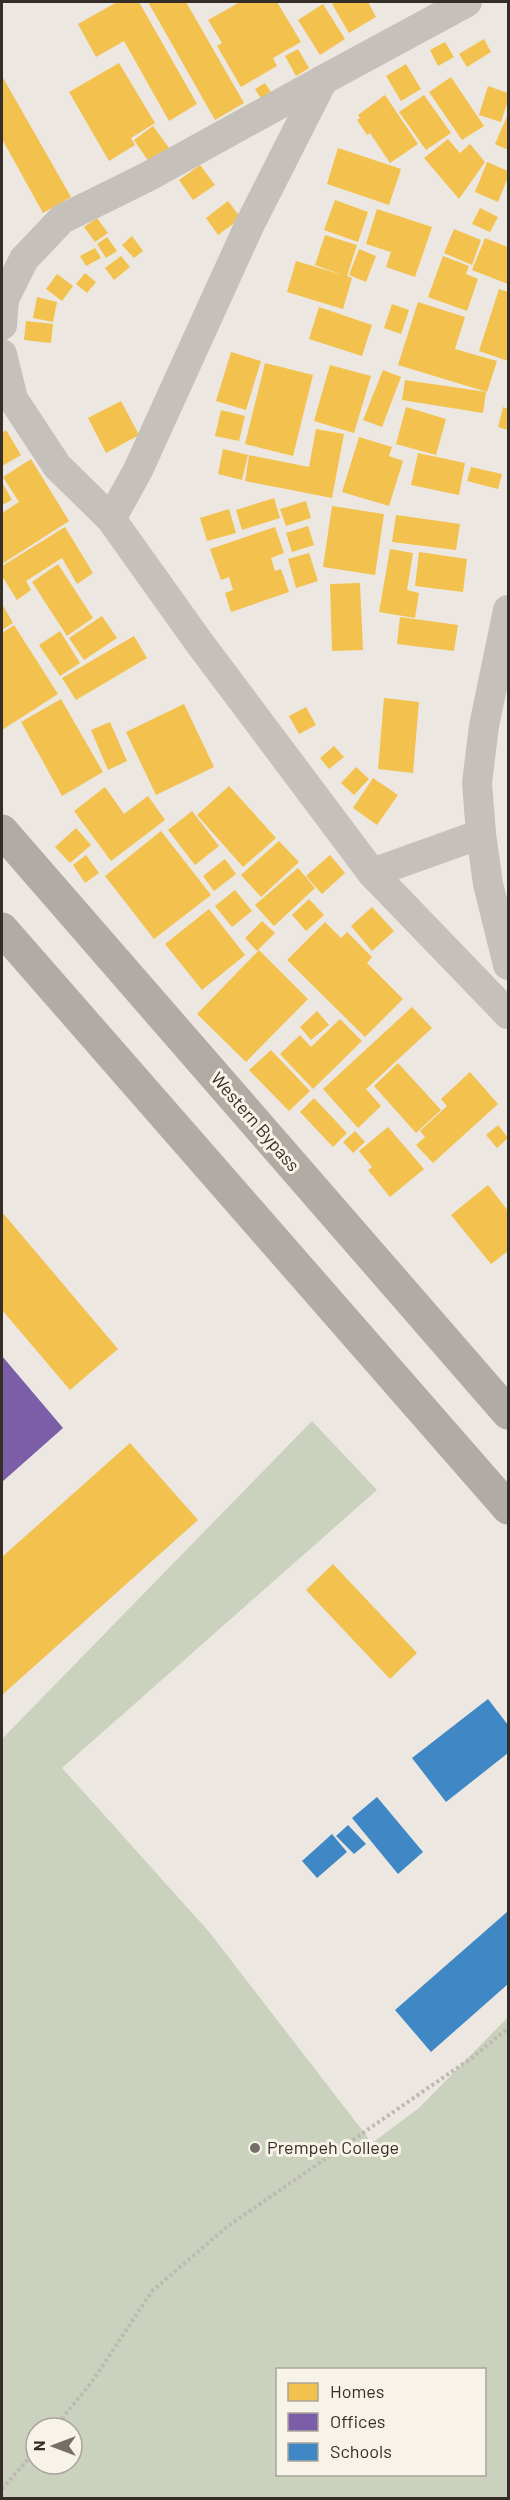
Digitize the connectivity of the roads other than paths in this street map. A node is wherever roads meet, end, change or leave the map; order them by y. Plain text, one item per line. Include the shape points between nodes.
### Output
1 (466, 2) edge
2 (323, 80) junction
3 (2, 324) edge
4 (2, 354) edge
5 (111, 519) junction
6 (508, 610) edge
7 (2, 831) edge
8 (481, 834) junction
9 (372, 873) junction
10 (2, 929) edge
11 (508, 964) edge
12 (508, 1014) edge
13 (508, 1413) edge
14 (508, 1508) edge

1 - 2 street
2 - 3 street via 62,219 24,259 4,298
2 - 5 street via 249,226 138,470
4 - 5 street via 13,399 57,466
5 - 9 street
6 - 8 street via 484,726 477,783
7 - 13 highway, Western Bypass
8 - 9 street
8 - 11 street via 488,884
9 - 12 street
10 - 14 highway

